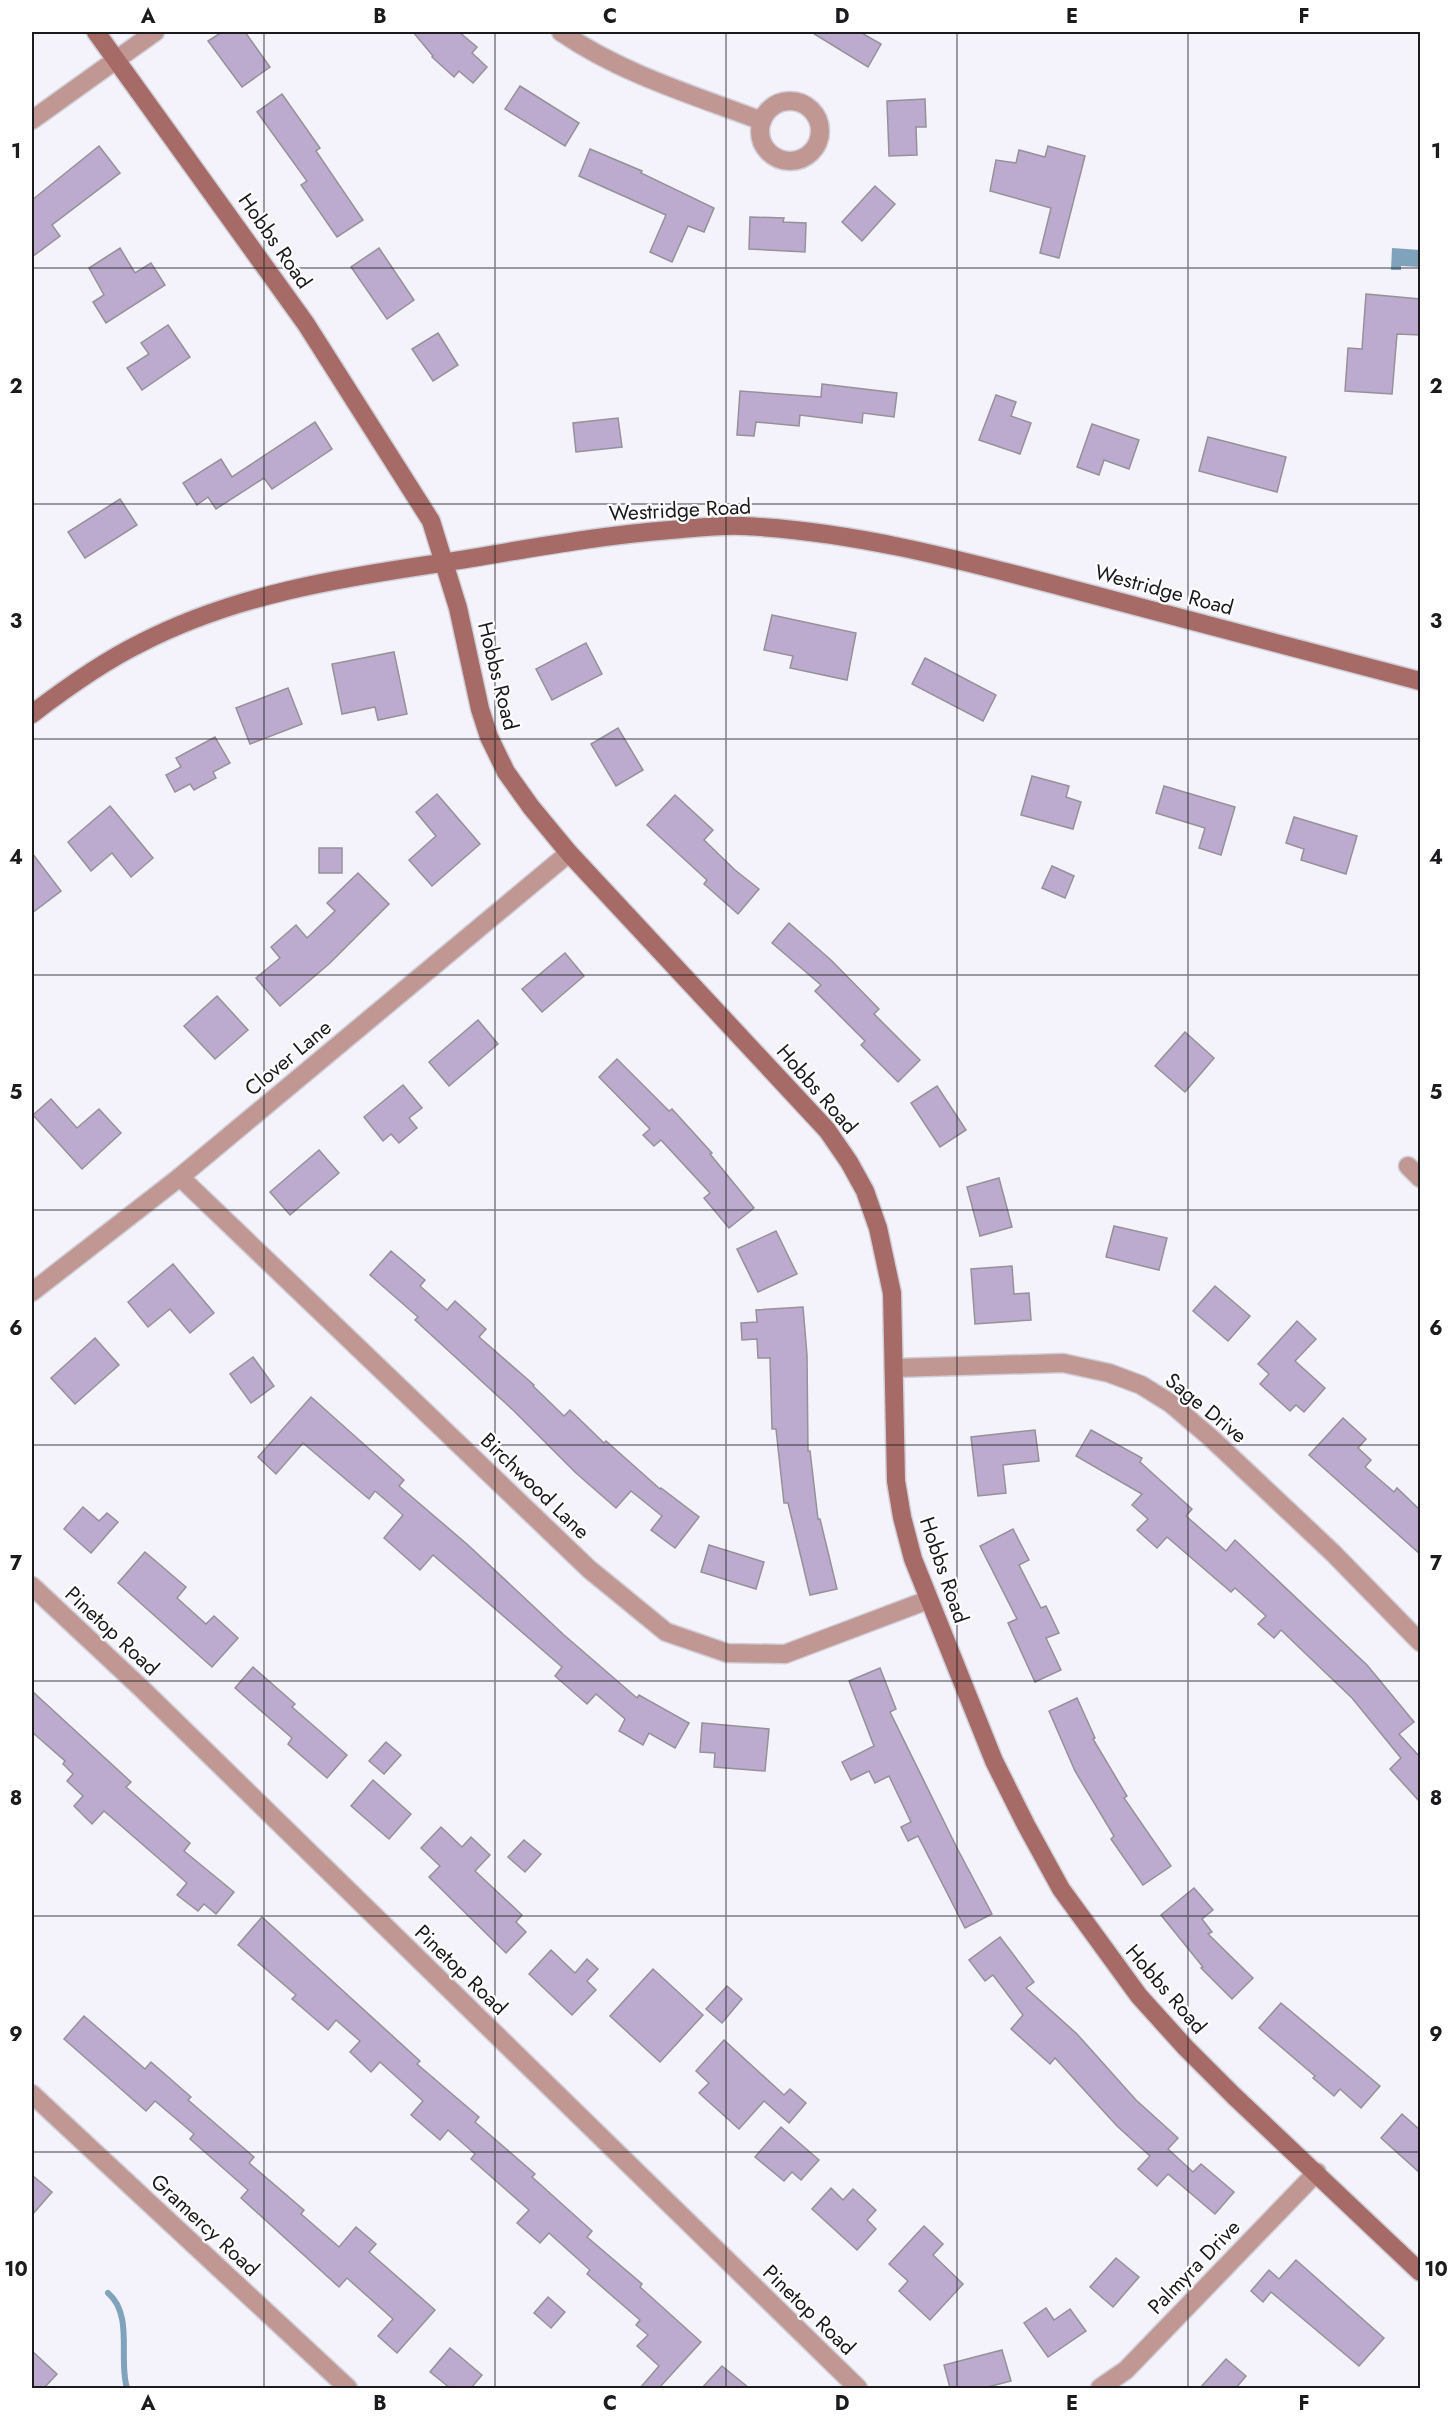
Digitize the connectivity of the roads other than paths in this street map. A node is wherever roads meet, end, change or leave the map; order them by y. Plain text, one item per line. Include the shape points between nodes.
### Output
1 (96, 32) edge
2 (155, 32) edge
3 (561, 32) edge
4 (116, 59) junction
5 (32, 120) edge
6 (762, 121) dead end
7 (445, 562) junction
8 (1420, 681) edge
9 (32, 714) edge
10 (569, 853) junction
11 (180, 1177) junction
12 (32, 1292) edge
13 (895, 1368) junction
14 (32, 1586) edge
15 (928, 1599) junction
16 (1420, 1642) edge
17 (32, 2094) edge
18 (1317, 2172) junction
19 (1420, 2272) edge
20 (348, 2388) edge
21 (858, 2388) edge
22 (1100, 2388) edge

1 - 4 street, Hobbs Road
2 - 4 street
3 - 6 street via 643,77
4 - 5 street
4 - 7 street, Hobbs Road via 313,334 431,521
7 - 8 street, Westridge Road via 635,532 741,526 797,531 952,558
7 - 9 street, Westridge Road via 285,591 206,614 140,643
7 - 10 street, Hobbs Road via 489,737 506,772
10 - 11 street, Clover Lane
10 - 13 street, Hobbs Road via 827,1130 849,1162 878,1228 892,1293
11 - 12 street, Clover Lane
11 - 15 street, Birchwood Lane via 589,1569 666,1632 726,1653 785,1654
13 - 15 street, Hobbs Road via 896,1480 913,1559
13 - 16 street, Sage Drive via 1063,1363 1141,1385 1170,1403 1211,1438
14 - 21 street, Pinetop Road
15 - 18 street, Hobbs Road via 994,1761 1060,1889 1146,2005
17 - 20 street, Gramercy Road
18 - 19 street, Hobbs Road
18 - 22 street, Palmyra Drive via 1126,2370

